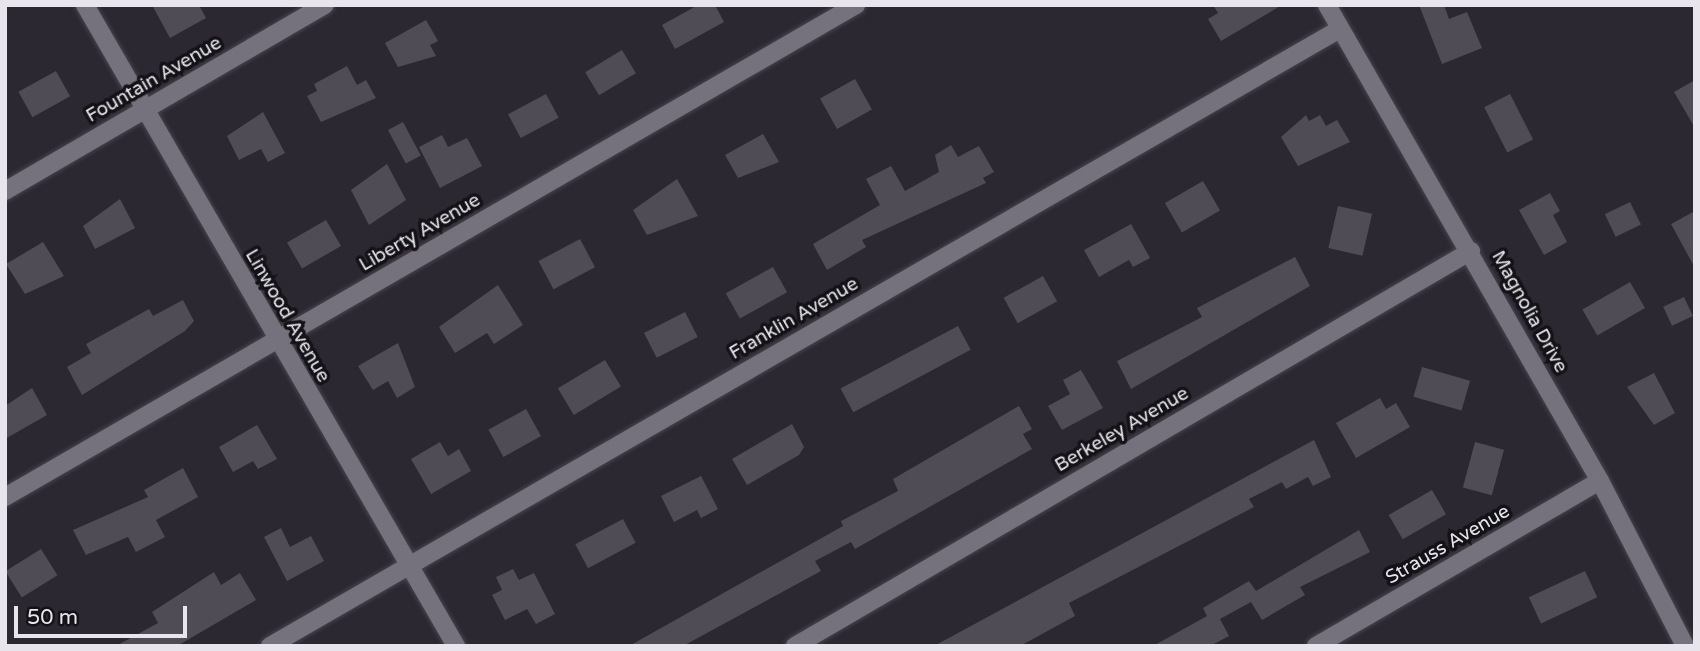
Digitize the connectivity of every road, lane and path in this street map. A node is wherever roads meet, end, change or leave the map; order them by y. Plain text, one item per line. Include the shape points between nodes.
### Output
1 (85, 5) edge
2 (325, 5) edge
3 (856, 5) edge
4 (1327, 5) edge
5 (1340, 29) junction
6 (145, 110) junction
7 (5, 191) edge
8 (1471, 251) junction
9 (277, 340) junction
10 (1600, 481) junction
11 (5, 497) edge
12 (409, 566) junction
13 (270, 646) edge
14 (456, 646) edge
15 (795, 646) edge
16 (1317, 646) edge
17 (1685, 646) edge

1 - 6 street, Linwood Avenue
2 - 6 street, Fountain Avenue
3 - 9 street, Liberty Avenue
4 - 5 street, Magnolia Drive
5 - 8 street, Magnolia Drive
5 - 12 street, Franklin Avenue
6 - 7 street, Fountain Avenue
6 - 9 street, Linwood Avenue
8 - 10 street, Magnolia Drive
8 - 15 street, Berkeley Avenue
9 - 11 street, Liberty Avenue
9 - 12 street, Linwood Avenue
10 - 16 street, Strauss Avenue
10 - 17 street, Magnolia Drive
12 - 13 street, Franklin Avenue
12 - 14 street, Linwood Avenue

